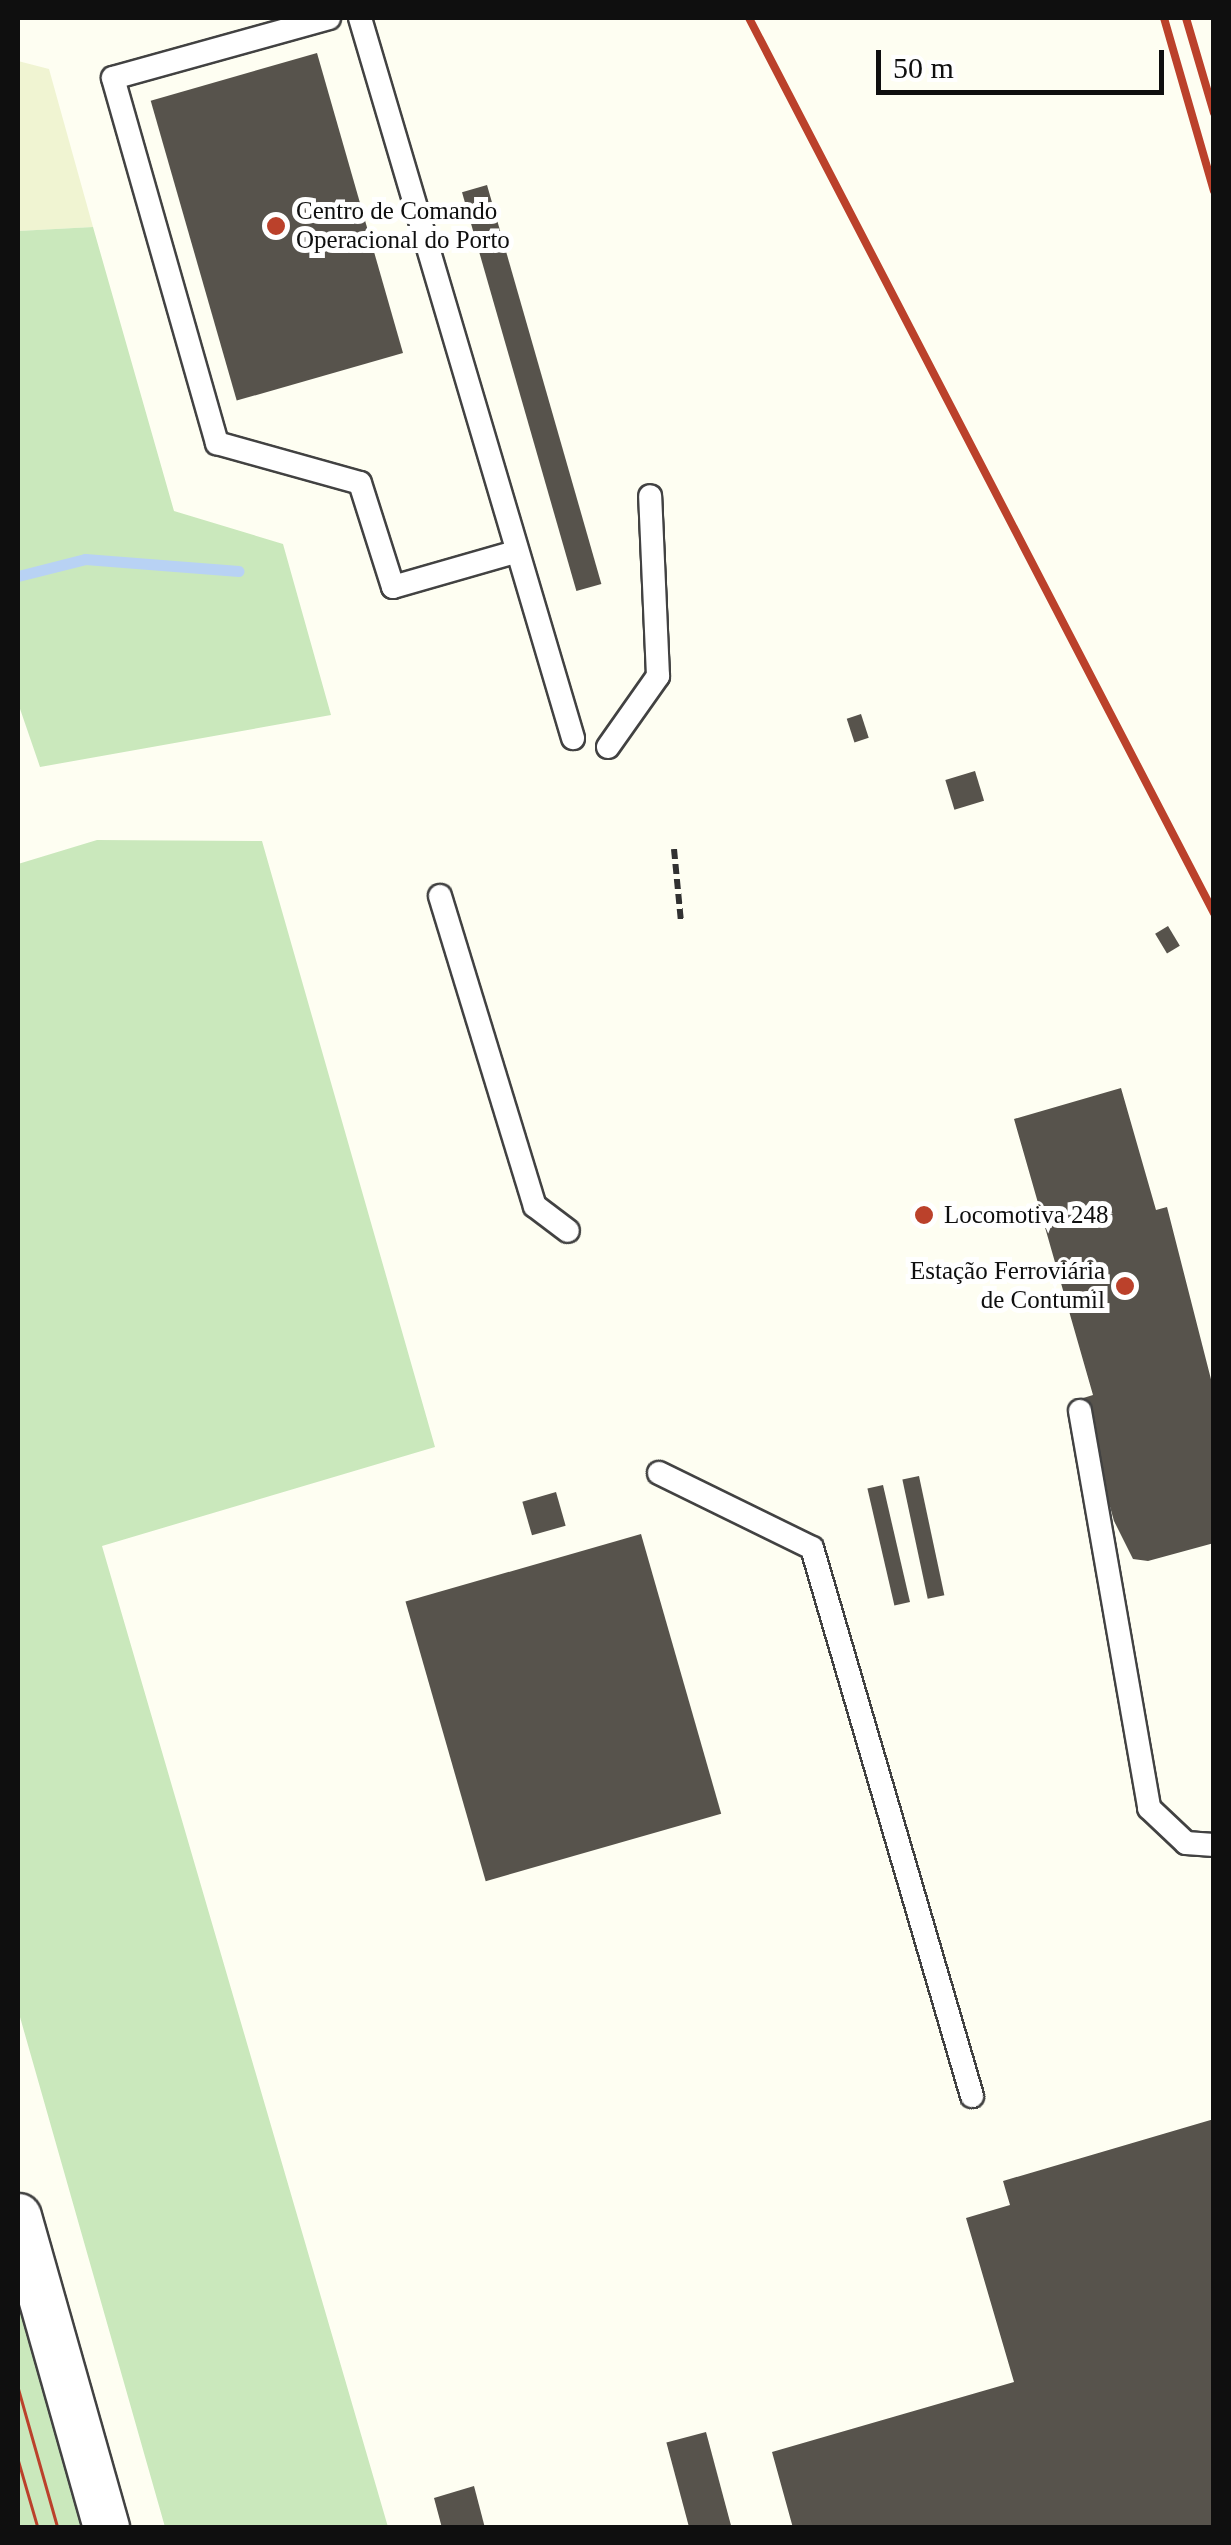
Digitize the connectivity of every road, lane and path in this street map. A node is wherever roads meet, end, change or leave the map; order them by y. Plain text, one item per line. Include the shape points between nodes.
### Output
1 (329, 18) edge
2 (360, 18) edge
3 (650, 496) dead end
4 (515, 552) junction
5 (573, 738) dead end
6 (608, 747) dead end
7 (674, 849) dead end
8 (440, 896) dead end
9 (680, 922) dead end
10 (568, 1231) dead end
11 (1080, 1411) dead end
12 (659, 1473) dead end
13 (1214, 1845) edge
14 (972, 2096) dead end
15 (18, 2216) edge
16 (106, 2528) edge

1 - 4 lane via 113,78 217,443 360,483 393,588
2 - 4 lane
3 - 6 lane via 658,676
4 - 5 lane
7 - 9 path
8 - 10 lane via 535,1206
11 - 13 lane via 1149,1808 1186,1843
12 - 14 lane via 812,1548
15 - 16 street

